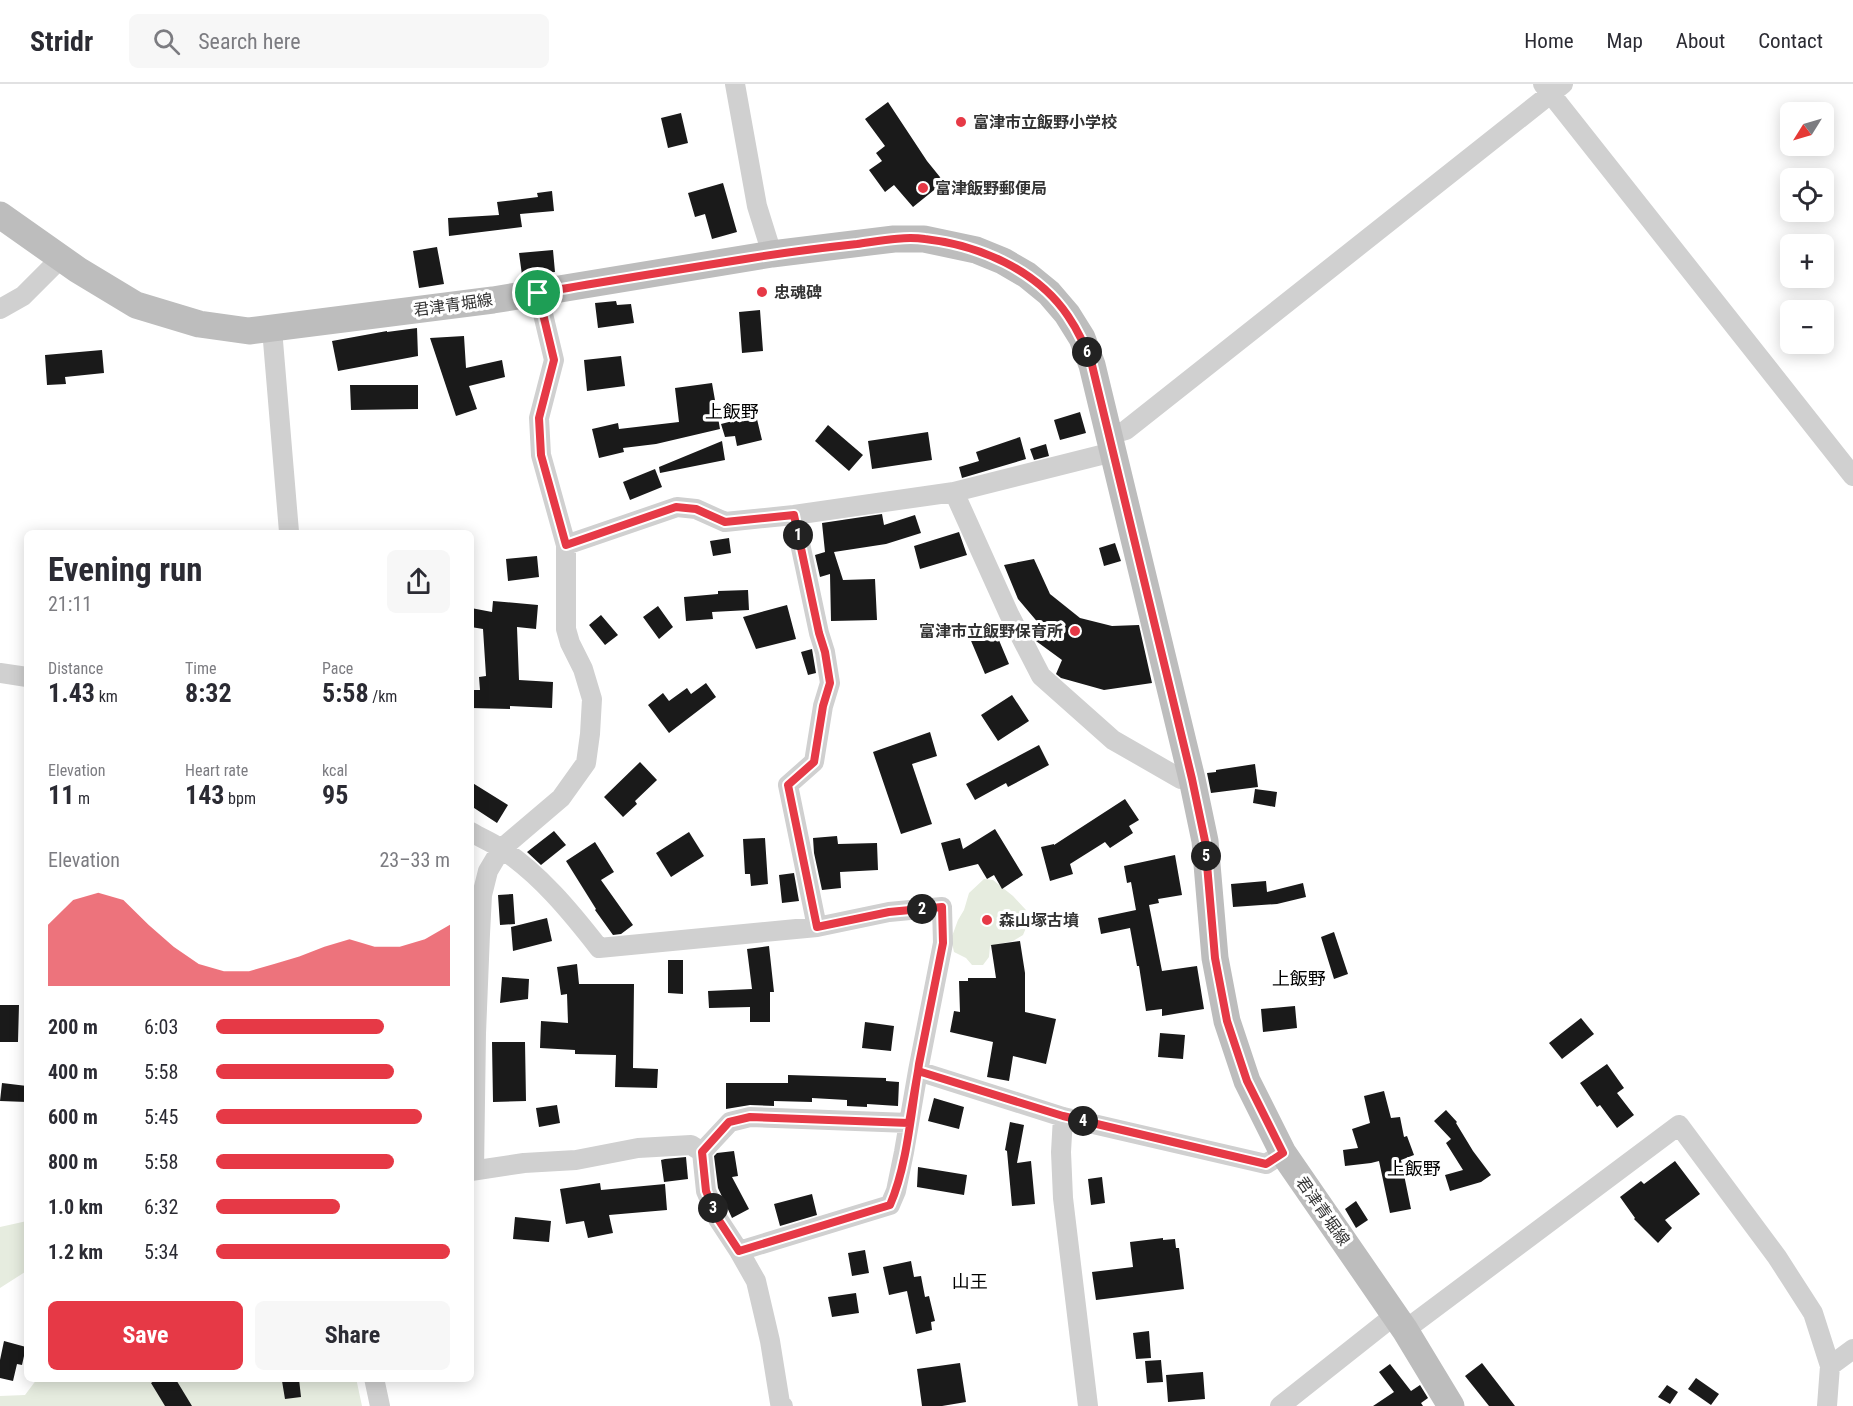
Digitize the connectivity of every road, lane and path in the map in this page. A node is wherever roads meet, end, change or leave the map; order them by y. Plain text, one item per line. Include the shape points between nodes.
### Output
1 (735, 84) edge
2 (1552, 87) edge
3 (0, 215) edge
4 (772, 254) junction
5 (61, 258) junction
6 (538, 293) junction
7 (0, 309) edge
8 (272, 329) junction
9 (1111, 444) junction
10 (1853, 476) edge
11 (954, 492) junction
12 (794, 515) junction
13 (289, 530) edge
14 (566, 545) junction
15 (0, 674) edge
16 (24, 677) edge
17 (1192, 779) junction
18 (474, 834) edge
19 (501, 849) junction
20 (817, 927) junction
21 (918, 1071) junction
22 (474, 1102) edge
23 (1063, 1116) junction
24 (909, 1123) junction
25 (702, 1152) junction
26 (1283, 1153) junction
27 (474, 1170) edge
28 (739, 1251) junction
29 (1400, 1323) junction
30 (1853, 1349) edge
31 (1830, 1366) junction
32 (375, 1382) edge
33 (380, 1406) edge
34 (783, 1406) edge
35 (1088, 1406) edge
36 (1280, 1406) edge
37 (1451, 1406) edge
38 (1827, 1406) edge

1 - 4 street via 757,206
2 - 9 street
2 - 10 street
3 - 5 main road, 君津青堀線
4 - 6 main road, 君津青堀線
4 - 9 main road, 君津青堀線 via 924,239 976,250 1003,261 1049,293 1082,338
5 - 7 street via 23,296
5 - 8 main road, 君津青堀線 via 136,305 199,324 249,331
6 - 8 main road, 君津青堀線
6 - 14 street via 554,360 539,418 541,455
8 - 13 street
9 - 11 street
9 - 17 main road, 君津青堀線
11 - 12 street
11 - 17 street via 1041,676 1113,740 1181,779
12 - 14 street via 725,522 696,509 676,507
12 - 20 street via 830,683 814,762 788,785
14 - 19 street via 566,628 592,699 586,763 561,798
15 - 16 street
17 - 26 main road, 君津青堀線 via 1205,841 1215,958 1227,1021 1247,1081
18 - 19 street
19 - 20 street via 534,876 599,948
19 - 22 street via 488,871 482,895
20 - 21 street via 889,912 942,907 943,943
21 - 23 street
21 - 24 street
23 - 26 street via 1266,1164
23 - 35 street via 1064,1198
24 - 25 street via 750,1117 729,1122
24 - 28 street via 890,1205
25 - 27 street via 691,1145 638,1148 576,1160
25 - 28 street via 706,1191
26 - 29 main road, 君津青堀線
28 - 34 street via 756,1281
29 - 31 street via 1678,1125 1777,1257 1813,1313
29 - 36 street
29 - 37 main road, 君津青堀線
30 - 31 street
31 - 38 street
32 - 33 street

